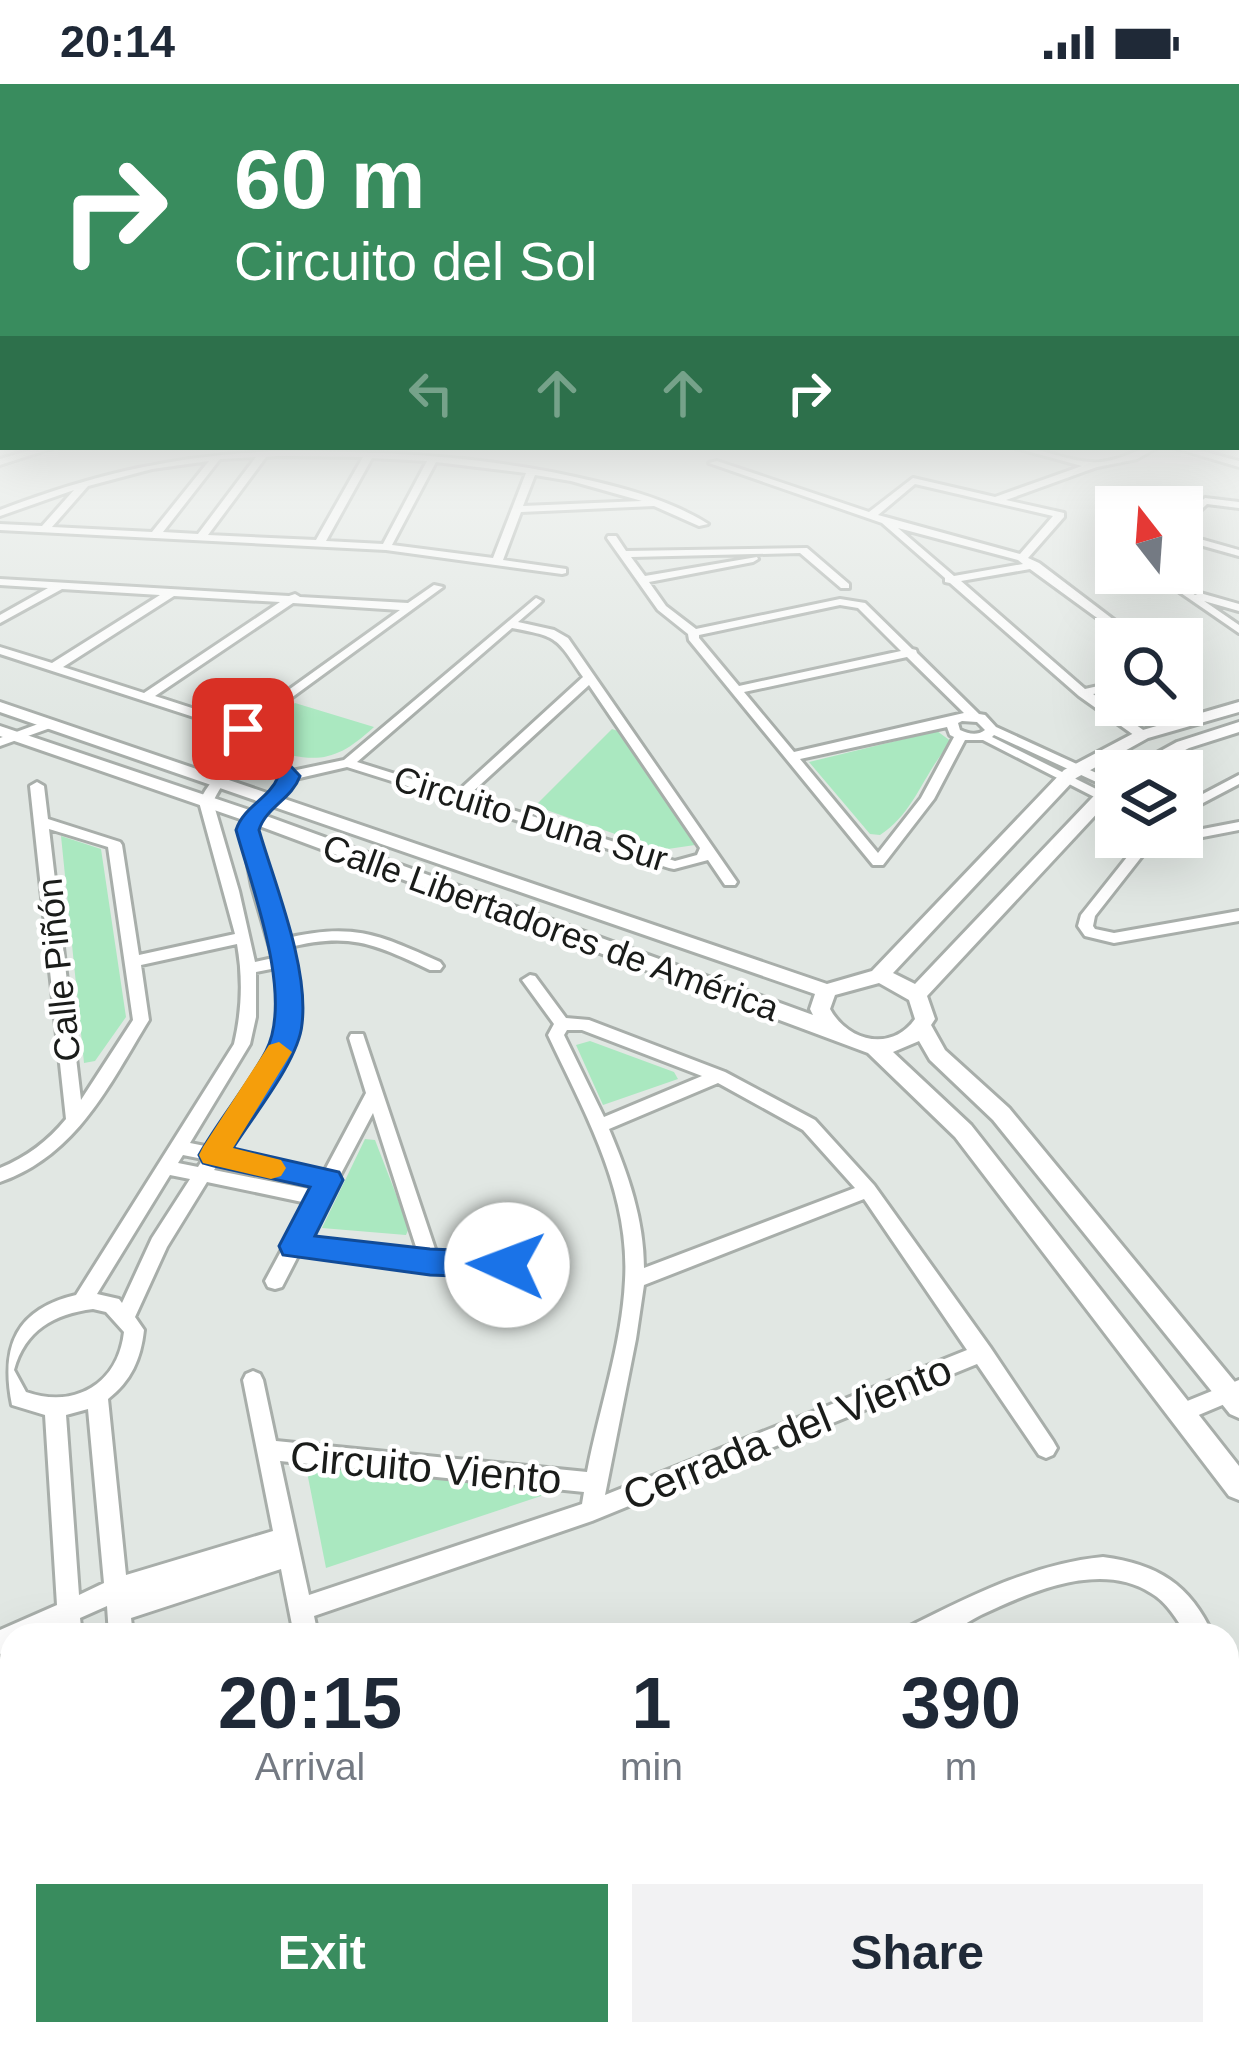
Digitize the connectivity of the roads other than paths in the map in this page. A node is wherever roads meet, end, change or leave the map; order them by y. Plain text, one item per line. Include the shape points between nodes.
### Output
1 (212, 537) edge
2 (323, 537) edge
3 (392, 537) edge
4 (508, 537) edge
5 (903, 537) edge
6 (943, 537) edge
7 (1041, 537) edge
8 (612, 538) dead end
9 (320, 542) junction
10 (1203, 543) edge
11 (386, 547) junction
12 (803, 550) junction
13 (623, 554) junction
14 (1239, 554) edge
15 (1022, 558) junction
16 (498, 560) junction
17 (1035, 565) junction
18 (562, 571) dead end
19 (642, 580) junction
20 (950, 580) junction
21 (0, 582) edge
22 (61, 585) junction
23 (845, 586) dead end
24 (438, 587) dead end
25 (175, 590) junction
26 (1190, 594) edge
27 (1194, 594) edge
28 (295, 597) junction
29 (536, 601) dead end
30 (412, 607) junction
31 (1239, 608) edge
32 (1105, 618) edge
33 (0, 620) edge
34 (510, 624) junction
35 (1239, 630) edge
36 (694, 633) junction
37 (0, 650) edge
38 (912, 652) junction
39 (53, 668) junction
40 (591, 676) junction
41 (735, 690) junction
42 (1095, 690) edge
43 (1083, 693) junction
44 (146, 697) junction
45 (0, 707) edge
46 (1239, 707) edge
47 (974, 716) junction
48 (952, 722) junction
49 (49, 724) junction
50 (1239, 727) edge
51 (243, 729) junction
52 (987, 733) junction
53 (962, 735) junction
54 (1142, 735) junction
55 (5, 736) edge
56 (1173, 750) edge
57 (790, 757) junction
58 (254, 760) junction
59 (348, 763) junction
60 (1071, 773) junction
61 (290, 776) junction
62 (1239, 779) edge
63 (213, 782) junction
64 (1095, 784) edge
65 (37, 786) dead end
66 (459, 797) junction
67 (1203, 799) edge
68 (271, 801) junction
69 (206, 802) junction
70 (1095, 809) edge
71 (252, 817) junction
72 (42, 822) junction
73 (1239, 826) edge
74 (1203, 833) edge
75 (707, 848) junction
76 (1133, 858) edge
77 (730, 882) dead end
78 (269, 910) junction
79 (1239, 916) edge
80 (238, 928) junction
81 (281, 953) junction
82 (131, 957) junction
83 (435, 966) dead end
84 (248, 968) junction
85 (879, 976) junction
86 (530, 980) dead end
87 (826, 991) junction
88 (916, 995) junction
89 (562, 1024) junction
90 (922, 1028) junction
91 (830, 1029) junction
92 (357, 1038) dead end
93 (874, 1047) junction
94 (719, 1076) junction
95 (374, 1094) junction
96 (74, 1118) junction
97 (598, 1127) junction
98 (178, 1147) junction
99 (214, 1155) junction
100 (166, 1167) junction
101 (202, 1174) junction
102 (0, 1175) edge
103 (324, 1189) junction
104 (868, 1190) junction
105 (294, 1246) junction
106 (430, 1262) junction
107 (507, 1265) dead end
108 (635, 1280) junction
109 (275, 1281) dead end
110 (82, 1302) junction
111 (126, 1316) junction
112 (8, 1336) edge
113 (983, 1353) junction
114 (2, 1370) edge
115 (253, 1380) dead end
116 (97, 1396) junction
117 (1236, 1396) edge
118 (55, 1409) junction
119 (1182, 1414) junction
120 (1046, 1448) dead end
121 (270, 1450) junction
122 (595, 1483) junction
123 (1239, 1487) edge
124 (592, 1511) junction
125 (289, 1546) junction
126 (118, 1599) junction
127 (68, 1608) junction
128 (301, 1609) junction
129 (40, 1623) edge
130 (69, 1623) edge
131 (121, 1623) edge
132 (304, 1623) edge
133 (950, 1623) edge
134 (1191, 1623) edge

1 - 9 street
2 - 9 street
3 - 11 street
4 - 16 street
5 - 20 street
6 - 15 street
7 - 15 street
8 - 13 street
9 - 11 street
10 - 14 street
11 - 16 street
12 - 13 street
12 - 19 street
12 - 23 street
13 - 19 street
15 - 17 street
16 - 18 street
17 - 20 street
17 - 32 street
19 - 36 street
20 - 43 street
21 - 22 street
22 - 25 street
22 - 33 street
24 - 30 street
25 - 28 street
25 - 39 street
26 - 35 street
27 - 31 street
28 - 30 street
28 - 44 street
29 - 34 street, Circuito Duna Sur
30 - 51 street
34 - 40 street, Circuito Duna Sur via 558,635
34 - 59 street, Circuito Duna Sur
36 - 38 street via 850,601
36 - 41 street
37 - 39 street
38 - 41 street
38 - 47 street
39 - 44 street
40 - 66 street
40 - 75 street, Circuito Duna Sur
41 - 57 street
42 - 43 street
43 - 54 street
44 - 51 street
45 - 49 street, Calle Libertadores de América
46 - 54 street
47 - 48 street
47 - 52 street via 987,722
48 - 53 street
48 - 57 street
49 - 55 street
49 - 63 street, Calle Libertadores de América
50 - 56 street
51 - 58 street
52 - 53 street
52 - 60 street
53 - 57 street via 927,799 878,862
54 - 60 street
55 - 69 street, Calle Libertadores de América
58 - 61 street
58 - 63 street
59 - 61 street, Circuito Duna Sur
59 - 66 street, Circuito Duna Sur
60 - 64 street
60 - 85 street
61 - 68 street
62 - 67 street
63 - 68 street, Calle Libertadores de América
63 - 69 street
65 - 72 street, Calle Piñón
66 - 75 street, Circuito Duna Sur via 674,865 703,858
68 - 71 street
68 - 87 street, Calle Libertadores de América
69 - 71 street, Calle Libertadores de América
69 - 80 street
70 - 88 street
71 - 78 street via 249,845
71 - 91 street, Calle Libertadores de América
72 - 82 street via 115,845
72 - 96 street, Calle Piñón
73 - 74 street
75 - 77 street, Circuito Duna Sur
76 - 79 street via 1088,914 1090,933 1114,938
78 - 80 street, Calle Piñón
78 - 81 street
80 - 82 street, Calle Piñón
80 - 84 street
81 - 83 street via 322,933 349,932
81 - 84 street
81 - 99 street via 289,1025
82 - 96 street via 141,1020
84 - 98 street via 250,1024
85 - 87 street
85 - 88 street
86 - 89 street
87 - 91 street via 820,1009
88 - 90 street
89 - 94 street via 583,1024
89 - 97 street via 556,1035
90 - 93 street via 908,1040
90 - 117 street via 937,1055 1000,1114
91 - 93 street
92 - 95 street
93 - 119 street via 963,1131
94 - 97 street
94 - 104 street via 809,1125
95 - 103 street
95 - 106 street
96 - 102 street via 45,1155
97 - 108 street via 623,1193
98 - 99 street
98 - 100 street
99 - 101 street
99 - 103 street
100 - 101 street
100 - 110 street
101 - 103 street
101 - 111 street
103 - 105 street
104 - 108 street
104 - 113 street
105 - 106 street
105 - 109 street
106 - 107 street
108 - 122 street
110 - 111 street via 112,1305
110 - 112 street via 51,1309
111 - 116 street via 134,1330 128,1365
112 - 114 street
113 - 120 street
113 - 124 street, Cerrada del Viento
114 - 118 street via 19,1400
115 - 121 street
116 - 118 street
116 - 126 street
117 - 119 street
118 - 127 street
119 - 123 street
121 - 122 street, Circuito Viento
121 - 125 street, Circuito Viento
122 - 124 street
124 - 128 street, Circuito Viento
125 - 126 street
125 - 128 street, Circuito Viento
126 - 127 street
126 - 131 street
127 - 129 street
127 - 130 street
128 - 132 street
133 - 134 street via 1062,1571 1095,1567 1162,1586

